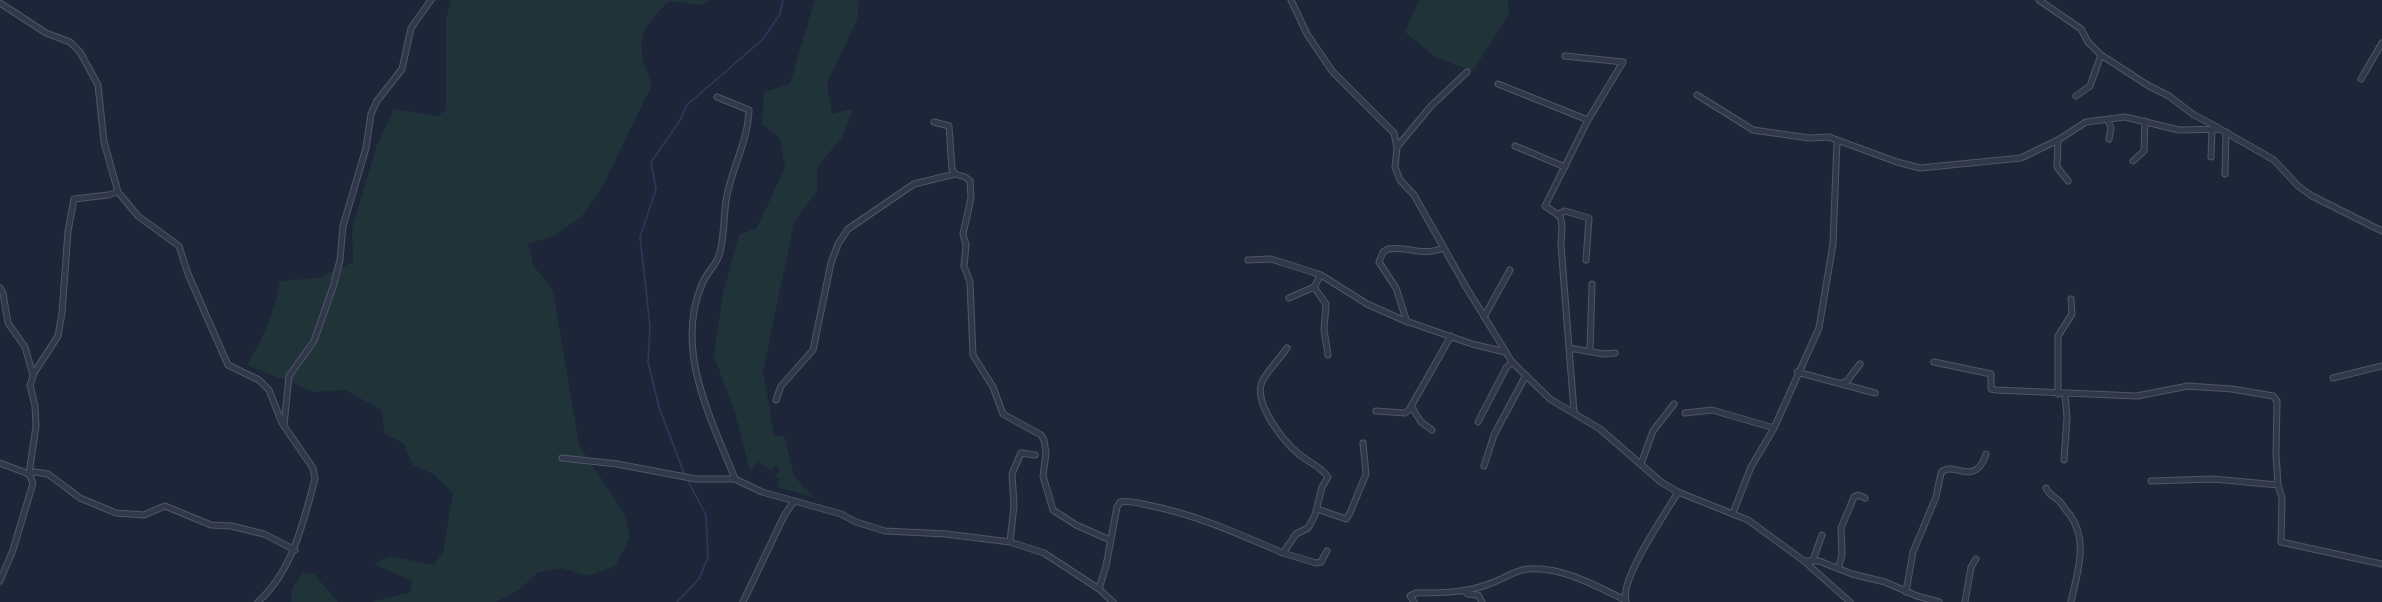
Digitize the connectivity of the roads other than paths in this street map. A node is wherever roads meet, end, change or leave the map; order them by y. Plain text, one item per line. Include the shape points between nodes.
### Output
1 (431, 0) edge
2 (1291, 0) edge
3 (2039, 0) edge
4 (0, 3) edge
5 (2382, 43) edge
6 (2101, 55) junction
7 (1565, 56) dead end
8 (1467, 72) dead end
9 (2362, 80) dead end
10 (1498, 84) dead end
11 (1697, 95) dead end
12 (2076, 96) dead end
13 (717, 97) dead end
14 (1588, 120) junction
15 (2108, 120) junction
16 (2145, 121) junction
17 (934, 122) dead end
18 (2212, 129) junction
19 (2220, 129) junction
20 (2226, 132) junction
21 (2109, 139) dead end
22 (2058, 140) junction
23 (1837, 141) junction
24 (1515, 146) dead end
25 (1397, 147) junction
26 (2212, 157) dead end
27 (2133, 161) dead end
28 (1565, 167) junction
29 (956, 174) junction
30 (2225, 174) dead end
31 (2068, 181) dead end
32 (118, 192) junction
33 (1557, 215) junction
34 (2382, 231) edge
35 (1444, 248) junction
36 (1248, 260) dead end
37 (1586, 260) dead end
38 (1510, 270) dead end
39 (1321, 275) junction
40 (1592, 284) dead end
41 (1314, 287) junction
42 (0, 288) edge
43 (1289, 298) dead end
44 (2071, 299) dead end
45 (1484, 317) junction
46 (1407, 322) junction
47 (1451, 336) junction
48 (1287, 348) dead end
49 (1569, 348) junction
50 (1590, 351) junction
51 (1505, 352) junction
52 (1615, 353) dead end
53 (1328, 355) dead end
54 (1512, 362) junction
55 (1934, 362) dead end
56 (1860, 364) dead end
57 (2382, 366) edge
58 (1797, 372) junction
59 (33, 376) junction
60 (1526, 376) junction
61 (2333, 378) dead end
62 (1841, 383) junction
63 (1875, 393) dead end
64 (2058, 394) junction
65 (2065, 394) junction
66 (776, 400) dead end
67 (1674, 404) dead end
68 (1411, 406) junction
69 (1376, 412) dead end
70 (1574, 412) junction
71 (1685, 413) dead end
72 (1478, 422) dead end
73 (284, 426) junction
74 (1774, 428) junction
75 (1432, 430) dead end
76 (1363, 443) dead end
77 (1986, 454) dead end
78 (1035, 455) dead end
79 (562, 458) dead end
80 (2064, 460) dead end
81 (0, 463) edge
82 (1641, 464) junction
83 (1484, 466) dead end
84 (29, 474) junction
85 (735, 479) junction
86 (2151, 481) dead end
87 (2278, 485) junction
88 (2046, 488) dead end
89 (1678, 492) junction
90 (1865, 498) dead end
91 (794, 501) junction
92 (1317, 509) junction
93 (1733, 513) junction
94 (1822, 534) dead end
95 (1110, 540) junction
96 (1010, 542) junction
97 (295, 550) junction
98 (1327, 551) dead end
99 (1283, 553) junction
100 (1976, 559) dead end
101 (1813, 560) junction
102 (1804, 561) junction
103 (2382, 564) edge
104 (1838, 569) junction
105 (0, 581) edge
106 (1099, 589) junction
107 (1464, 591) junction
108 (1906, 592) junction
109 (1626, 601) edge
110 (258, 602) edge
111 (744, 602) edge
112 (1113, 602) edge
113 (1414, 602) edge
114 (1482, 602) edge
115 (1850, 602) edge
116 (1939, 602) edge
117 (1965, 602) edge
118 (2071, 602) edge

1 - 73 street via 411,28 402,69 377,101 371,114 366,148 343,226 340,260 333,288 314,341 289,376
2 - 25 street via 1307,34 1332,71 1394,133
3 - 6 street via 2081,30 2088,42
4 - 32 street via 46,33 70,42 80,52 98,85 104,142
5 - 9 street
6 - 12 street via 2090,86
6 - 19 street
7 - 14 street via 1623,62
8 - 25 street via 1431,106
10 - 14 street
11 - 23 street via 1753,130 1809,138 1829,137
13 - 85 street via 749,110 748,126 727,195 719,258 702,283 698,297 692,349 701,394
14 - 28 street
15 - 16 street via 2125,117
15 - 21 street via 2111,128
15 - 22 street via 2086,122
16 - 18 street via 2179,130
16 - 27 street via 2144,151
17 - 29 street via 949,126 950,158
18 - 19 street
18 - 26 street
19 - 20 street
20 - 30 street
20 - 34 street via 2274,160 2298,186 2312,196
22 - 23 street via 2021,158 1920,168
22 - 31 street via 2057,167
23 - 58 street via 1833,244 1819,328
24 - 28 street
25 - 35 street via 1395,166 1400,180 1414,195
28 - 33 street via 1545,206
29 - 66 street via 914,184 848,229 838,244 831,263 813,350 781,386
29 - 95 street via 970,182 971,198 963,234 966,245 964,266 970,282 973,355 993,387 1003,414 1041,435 1044,440 1046,453 1043,476 1053,510 1076,525
32 - 59 street via 74,200 68,231 58,336
32 - 73 street via 138,216 179,246 188,274 228,365 259,380 269,390
33 - 37 street via 1565,211 1589,218
33 - 49 street via 1560,216 1562,225 1561,245
35 - 45 street
35 - 46 street via 1426,253 1406,248 1388,249 1380,256 1379,262 1396,288
36 - 39 street via 1271,259
38 - 45 street
39 - 41 street
39 - 46 street via 1366,304
40 - 50 street
41 - 43 street
41 - 53 street via 1326,304 1324,330
42 - 59 street via 8,323 25,347
44 - 64 street via 2072,314 2058,336
45 - 51 street
46 - 47 street
47 - 51 street
47 - 68 street
48 - 92 street via 1262,383 1261,403 1295,451 1322,468 1328,477 1322,487
49 - 50 street
49 - 70 street
50 - 52 street
51 - 54 street
54 - 60 street
54 - 72 street via 1506,368
55 - 64 street via 1991,374 1991,389
56 - 62 street via 1847,381
57 - 61 street
58 - 62 street
58 - 74 street
59 - 84 street via 30,385 36,426
60 - 70 street via 1550,399
60 - 83 street via 1494,435
62 - 63 street
64 - 65 street
65 - 80 street via 2067,418
65 - 87 street via 2137,396 2188,386 2232,389 2273,396 2277,400
67 - 82 street via 1653,431
68 - 69 street via 1405,413
68 - 75 street via 1421,422
70 - 82 street via 1600,429
71 - 74 street via 1712,410
73 - 97 street via 313,468 314,479
74 - 93 street via 1751,467
76 - 92 street via 1366,474 1350,514 1346,519
77 - 108 street via 1981,468 1977,470 1947,469 1941,474 1936,497 1913,552
78 - 96 street via 1021,453 1012,474 1014,505
79 - 85 street via 617,464 696,479
81 - 84 street
82 - 89 street via 1661,482
84 - 97 street via 48,474 80,498 116,513 144,514 165,506 211,525 231,526 264,534
84 - 105 street via 33,483 13,550
85 - 91 street via 762,492
86 - 87 street via 2213,479
87 - 103 street via 2282,498 2281,542
88 - 118 street via 2050,496 2060,502 2078,528 2082,546
89 - 93 street
89 - 109 street via 1636,562 1625,593
90 - 104 street via 1858,495 1854,497 1841,528 1842,555
91 - 96 street via 841,514 856,522 885,531 946,534
91 - 111 street via 784,516
92 - 99 street via 1308,528 1296,534
93 - 102 street via 1770,534
94 - 101 street
95 - 99 street via 1117,507 1120,502 1127,500 1158,506 1219,525
95 - 106 street
96 - 106 street via 1044,553
97 - 110 street via 268,592
98 - 99 street via 1321,562 1316,563
100 - 117 street via 1971,567
101 - 102 street
101 - 104 street
102 - 115 street
104 - 108 street via 1885,582
106 - 112 street
107 - 109 street via 1493,583 1526,569 1542,569 1565,574
107 - 113 street via 1416,593 1410,596
107 - 114 street via 1478,596
108 - 116 street

